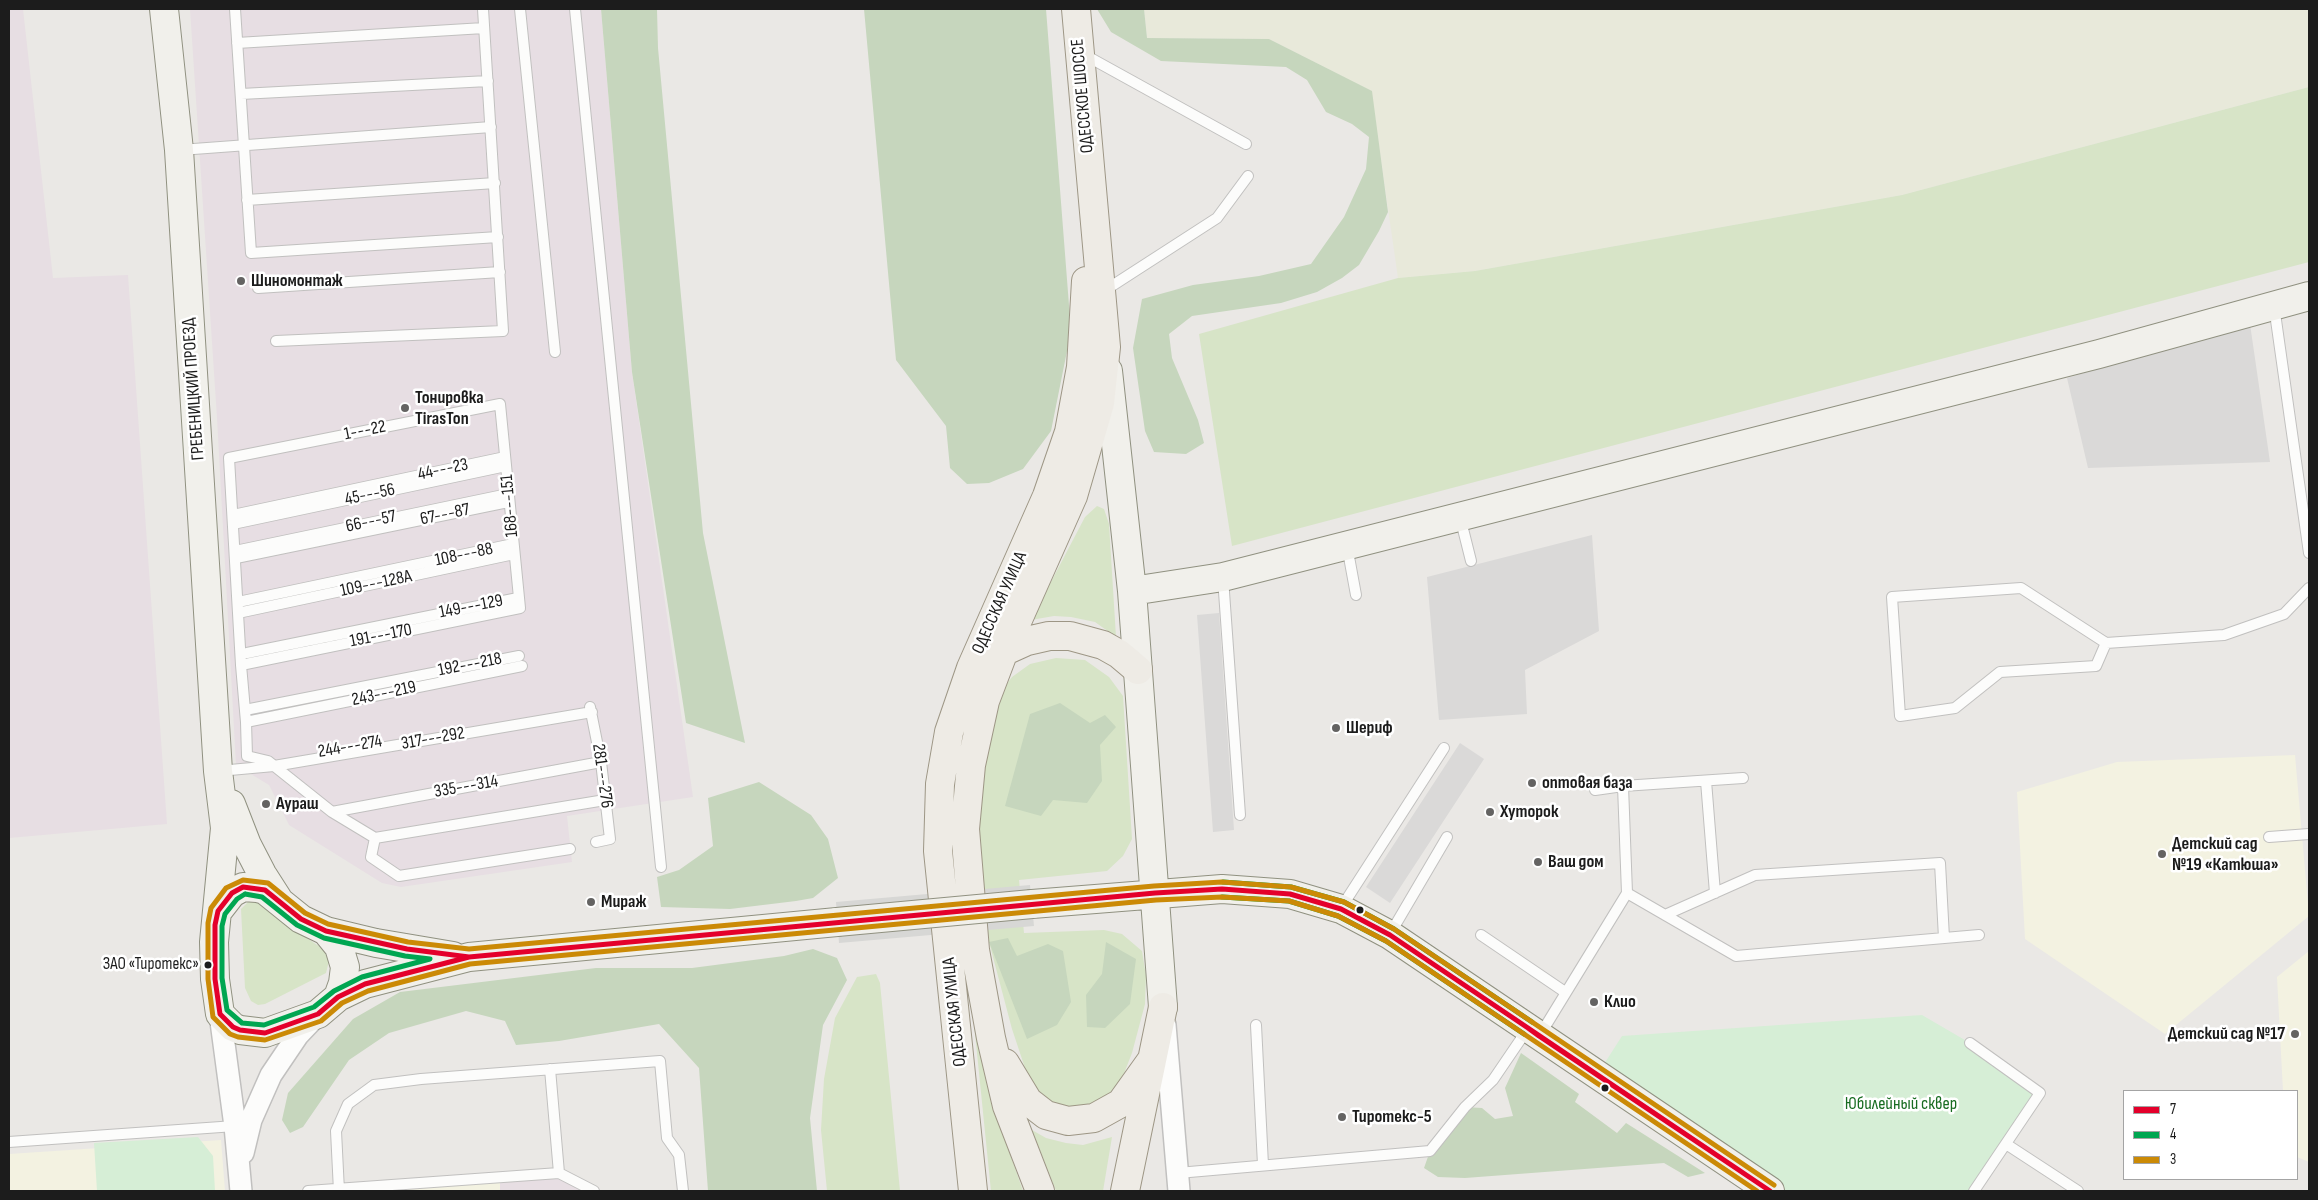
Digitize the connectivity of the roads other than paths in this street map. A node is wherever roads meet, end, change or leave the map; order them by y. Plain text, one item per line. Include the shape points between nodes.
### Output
1 (164, 9) edge
2 (235, 9) edge
3 (483, 9) edge
4 (520, 9) edge
5 (575, 9) edge
6 (1076, 9) edge
7 (484, 28) junction
8 (237, 43) junction
9 (1080, 53) junction
10 (488, 81) junction
11 (240, 94) junction
12 (491, 127) junction
13 (1246, 144) dead end
14 (244, 147) junction
15 (179, 150) junction
16 (1248, 176) dead end
17 (1090, 182) junction
18 (494, 183) junction
19 (247, 200) junction
20 (498, 237) junction
21 (500, 272) junction
22 (258, 288) dead end
23 (1101, 292) junction
24 (2309, 296) edge
25 (2274, 306) junction
26 (276, 341) dead end
27 (1106, 347) junction
28 (555, 352) dead end
29 (500, 404) joint
30 (506, 461) junction
31 (508, 498) junction
32 (1460, 516) junction
33 (233, 519) junction
34 (1347, 545) junction
35 (514, 549) junction
36 (2309, 552) edge
37 (235, 554) junction
38 (1471, 561) dead end
39 (1222, 576) junction
40 (2309, 588) edge
41 (1132, 591) junction
42 (1356, 595) dead end
43 (519, 603) junction
44 (238, 608) junction
45 (2106, 643) junction
46 (1004, 651) junction
47 (247, 653) dead end
48 (520, 661) joint
49 (242, 664) junction
50 (971, 668) junction
51 (1138, 670) junction
52 (587, 708) joint
53 (245, 710) junction
54 (246, 722) junction
55 (1444, 748) dead end
56 (600, 762) junction
57 (271, 763) junction
58 (218, 771) junction
59 (1743, 778) dead end
60 (1706, 781) junction
61 (1624, 786) junction
62 (1595, 790) dead end
63 (605, 800) junction
64 (332, 812) junction
65 (1240, 815) dead end
66 (2309, 834) edge
67 (1446, 837) dead end
68 (2269, 837) dead end
69 (375, 838) junction
70 (596, 842) dead end
71 (570, 848) dead end
72 (661, 867) dead end
73 (1156, 893) junction
74 (1627, 893) junction
75 (1715, 893) junction
76 (279, 900) junction
77 (1341, 909) junction
78 (218, 912) junction
79 (1665, 915) junction
80 (326, 931) junction
81 (1390, 935) junction
82 (1481, 935) dead end
83 (1979, 935) dead end
84 (1944, 938) junction
85 (469, 957) junction
86 (1565, 992) junction
87 (338, 997) junction
88 (1163, 1007) junction
89 (220, 1014) junction
90 (318, 1014) junction
91 (1256, 1025) dead end
92 (1534, 1032) junction
93 (990, 1038) junction
94 (1970, 1043) dead end
95 (1151, 1061) junction
96 (550, 1069) junction
97 (235, 1126) junction
98 (9, 1142) edge
99 (2006, 1144) junction
100 (1263, 1165) junction
101 (240, 1168) junction
102 (559, 1173) junction
103 (1178, 1182) edge
104 (339, 1190) edge
105 (241, 1191) edge
106 (308, 1191) edge
107 (594, 1191) edge
108 (683, 1191) edge
109 (973, 1191) edge
110 (1040, 1191) edge
111 (1126, 1191) edge
112 (1770, 1191) edge
113 (1974, 1191) edge
114 (2078, 1191) edge

1 - 15 street, ГРЕБЕНИЦКИЙ ПРОЕЗД
2 - 8 lane
3 - 7 lane
4 - 28 lane
5 - 72 lane
6 - 9 main road, ОДЕССКОЕ ШОССЕ
7 - 8 lane
7 - 10 lane
8 - 11 lane
9 - 13 lane
9 - 17 main road, ОДЕССКОЕ ШОССЕ
10 - 11 lane
10 - 12 lane
11 - 14 lane
12 - 14 lane
12 - 18 lane
14 - 15 lane
14 - 19 lane
15 - 58 street, ГРЕБЕНИЦКИЙ ПРОЕЗД
16 - 23 lane via 1218,218
17 - 23 main road, ОДЕССКАЯ УЛИЦА
17 - 50 main road, ОДЕССКАЯ УЛИЦА via 1082,367 1069,432 1047,496
18 - 19 lane
18 - 20 lane
19 - 20 lane via 251,253
20 - 21 lane
21 - 22 lane
21 - 26 lane via 503,331
23 - 27 main road, ОДЕССКАЯ УЛИЦА
24 - 25 street
25 - 32 street
25 - 36 lane
27 - 41 street, ОДЕССКАЯ УЛИЦА
27 - 46 main road, ОДЕССКАЯ УЛИЦА via 1100,403 1072,496
29 - 30 lane, 168---151
29 - 33 lane, 1---22 via 229,458
30 - 31 lane, 168---151
30 - 33 lane, 45---56
31 - 35 lane, 168---151
31 - 37 lane, 67---87
32 - 34 street
32 - 38 lane
33 - 37 lane
34 - 39 street
34 - 42 lane
35 - 43 lane, 168---151
35 - 44 lane, 109---128А
37 - 44 lane
39 - 41 street
39 - 65 lane
40 - 45 lane via 2284,614 2224,635
41 - 51 street, ОДЕССКАЯ УЛИЦА
43 - 47 lane, 149---129
43 - 49 lane, 191---170
44 - 49 lane
45 - 45 lane via 2096,666 2000,672 1955,708 1900,716 1892,597 2021,588
46 - 50 main road
46 - 51 main road via 1027,640 1070,636 1103,645
46 - 93 main road, ОДЕССКАЯ УЛИЦА via 981,719 971,765 965,829 975,950
48 - 53 lane, 192---218
48 - 54 lane, 243---219
49 - 53 lane
50 - 109 main road, ОДЕССКАЯ УЛИЦА via 949,732 940,784 938,851
51 - 73 street, ОДЕССКАЯ УЛИЦА
52 - 56 lane, 281---276
52 - 57 lane, 244---274
53 - 54 lane
54 - 57 lane via 247,756
55 - 77 lane
56 - 63 lane, 281---276
56 - 64 lane, 335---314
57 - 58 lane, 244---274
57 - 64 lane
58 - 76 street, ГРЕБЕНИЦКИЙ ПРОЕЗД via 247,845
58 - 78 street, ГРЕБЕНИЦКИЙ ПРОЕЗД via 225,828
59 - 60 lane
60 - 61 lane
60 - 75 lane
61 - 62 lane
61 - 74 lane
63 - 69 lane
63 - 70 lane, 281---276 via 610,840
64 - 69 lane
66 - 68 lane
67 - 81 lane
69 - 71 lane via 371,858 399,876
73 - 77 street via 1222,889 1290,894
73 - 85 street, bridge
73 - 88 street, ОДЕССКАЯ УЛИЦА
74 - 79 lane
74 - 86 lane
75 - 79 lane
75 - 84 lane via 1755,875 1940,864
76 - 78 street via 265,890 243,887 232,893
76 - 80 street via 301,919
77 - 81 street
78 - 89 street via 214,958
79 - 84 lane via 1736,956
80 - 85 street via 407,949
80 - 87 street via 339,947 344,962 343,983
81 - 92 street
82 - 86 lane
83 - 84 lane
85 - 87 street via 385,978
86 - 92 lane
87 - 90 street
88 - 95 main road
88 - 103 street
89 - 90 street via 233,1027 252,1033 274,1031
89 - 97 street
90 - 101 street via 298,1035 271,1075 251,1120
91 - 100 lane
92 - 100 lane via 1465,1107 1430,1151
92 - 112 street
93 - 95 main road via 1028,1101 1046,1115 1068,1121 1094,1118 1121,1103
93 - 110 main road, ОДЕССКАЯ УЛИЦА via 1007,1106
94 - 99 lane via 2040,1093
95 - 111 main road
96 - 102 lane
96 - 104 lane via 374,1085 348,1104 336,1131
96 - 108 lane via 660,1061 667,1138 679,1155
97 - 98 lane
97 - 101 street
99 - 113 lane
99 - 114 lane
100 - 103 lane
101 - 105 street
102 - 104 lane
102 - 107 lane
104 - 106 lane

